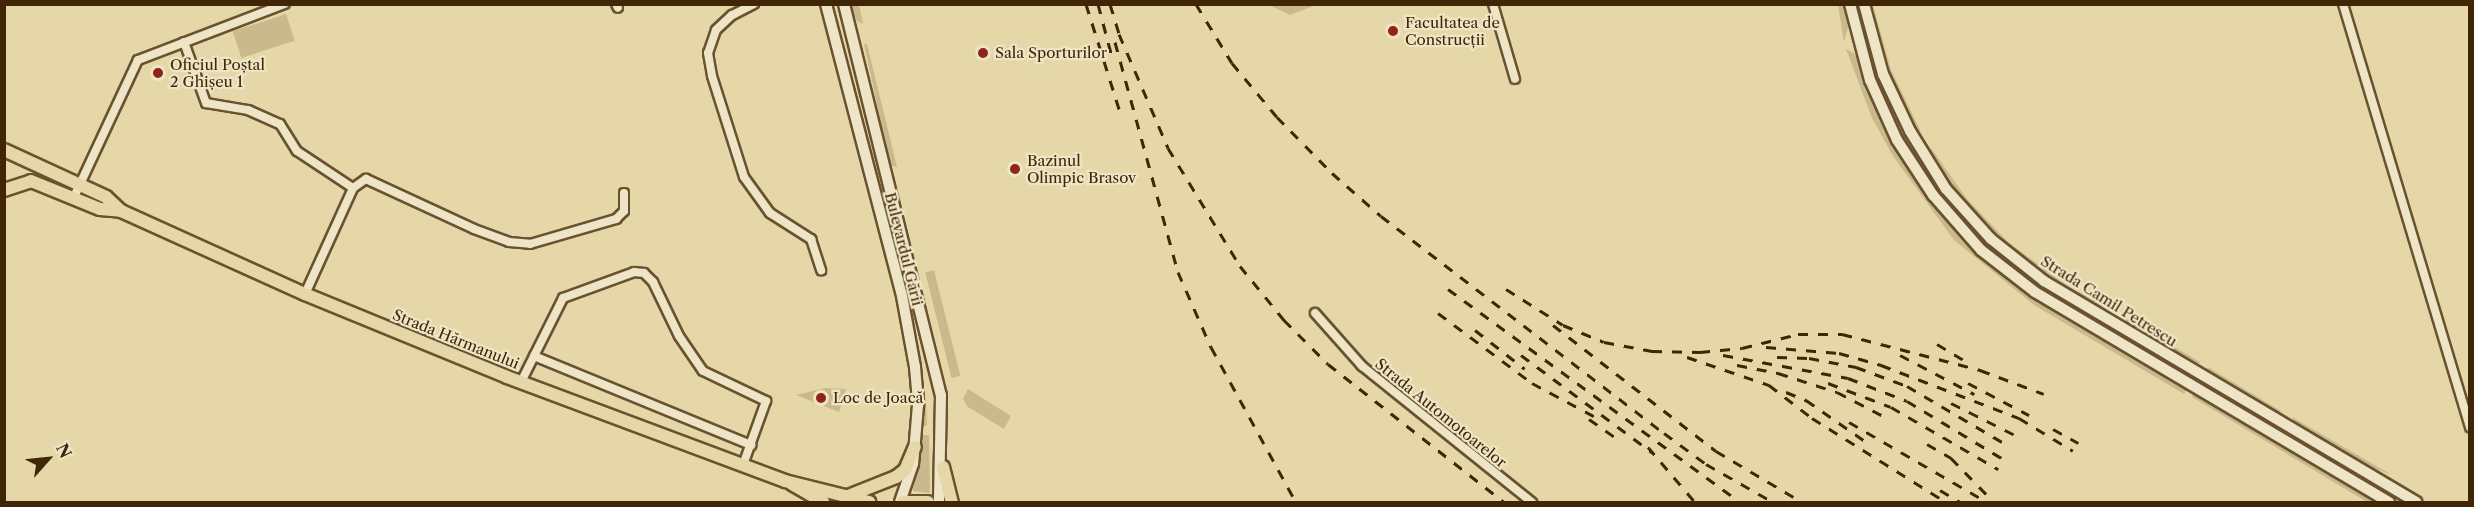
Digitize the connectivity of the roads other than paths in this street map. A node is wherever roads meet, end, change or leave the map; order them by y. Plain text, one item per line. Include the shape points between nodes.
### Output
1 (285, 4) edge
2 (754, 4) edge
3 (826, 4) edge
4 (844, 4) edge
5 (1493, 4) edge
6 (1850, 4) edge
7 (1864, 4) edge
8 (2343, 4) edge
9 (184, 42) junction
10 (1515, 79) dead end
11 (4, 150) edge
12 (81, 184) junction
13 (353, 188) junction
14 (4, 190) edge
15 (624, 193) dead end
16 (74, 197) junction
17 (121, 211) junction
18 (821, 270) dead end
19 (305, 294) junction
20 (1315, 313) dead end
21 (534, 356) junction
22 (521, 382) junction
23 (2469, 427) edge
24 (751, 445) junction
25 (915, 447) junction
26 (743, 465) junction
27 (943, 467) junction
28 (785, 480) junction
29 (846, 496) junction
30 (823, 502) edge
31 (869, 502) edge
32 (902, 502) edge
33 (928, 502) edge
34 (939, 502) edge
35 (952, 502) edge
36 (1532, 502) edge
37 (2388, 502) edge
38 (2416, 502) edge

1 - 9 street
2 - 18 street via 723,21 710,41 709,61 744,177 758,201 812,239
3 - 25 street, Bulevardul Gării via 908,326 917,395
4 - 27 street, Bulevardul Gării via 933,356 941,395
5 - 10 street
6 - 37 street, Strada Camil Petrescu via 1870,80 1897,140 1933,195 1981,250 2035,292
7 - 38 street, Strada Camil Petrescu via 1883,74 1910,131 1946,189 1992,239 2044,281
8 - 23 street
9 - 12 street via 147,55 133,66
9 - 13 street via 206,103 248,110 280,124 297,151
11 - 12 main road, Strada Hărmanului
12 - 16 street
12 - 17 main road, Strada Hărmanului via 106,196
13 - 15 street via 361,181 373,180 491,236 508,242 541,243 616,219 624,211
13 - 19 street
14 - 16 main road, Strada Hărmanului via 32,181
16 - 17 main road, Strada Hărmanului via 100,209
17 - 19 main road, Strada Hărmanului
19 - 22 main road, Strada Hărmanului
20 - 36 street, Strada Automotoarelor via 1362,366
21 - 22 street
21 - 24 street
21 - 24 street via 566,295 634,272 644,273 653,282 679,336 703,371 766,401
22 - 26 main road, Strada Hărmanului
24 - 26 street
25 - 29 main road via 905,470 896,477
25 - 32 street, Bulevardul Gării via 912,477
26 - 28 main road, Strada Hărmanului
27 - 34 street, Bulevardul Gării
27 - 35 main road
28 - 29 main road, Strada Hărmanului
28 - 30 main road, Strada Hărmanului
29 - 31 main road, Strada Hărmanului
32 - 33 main road

